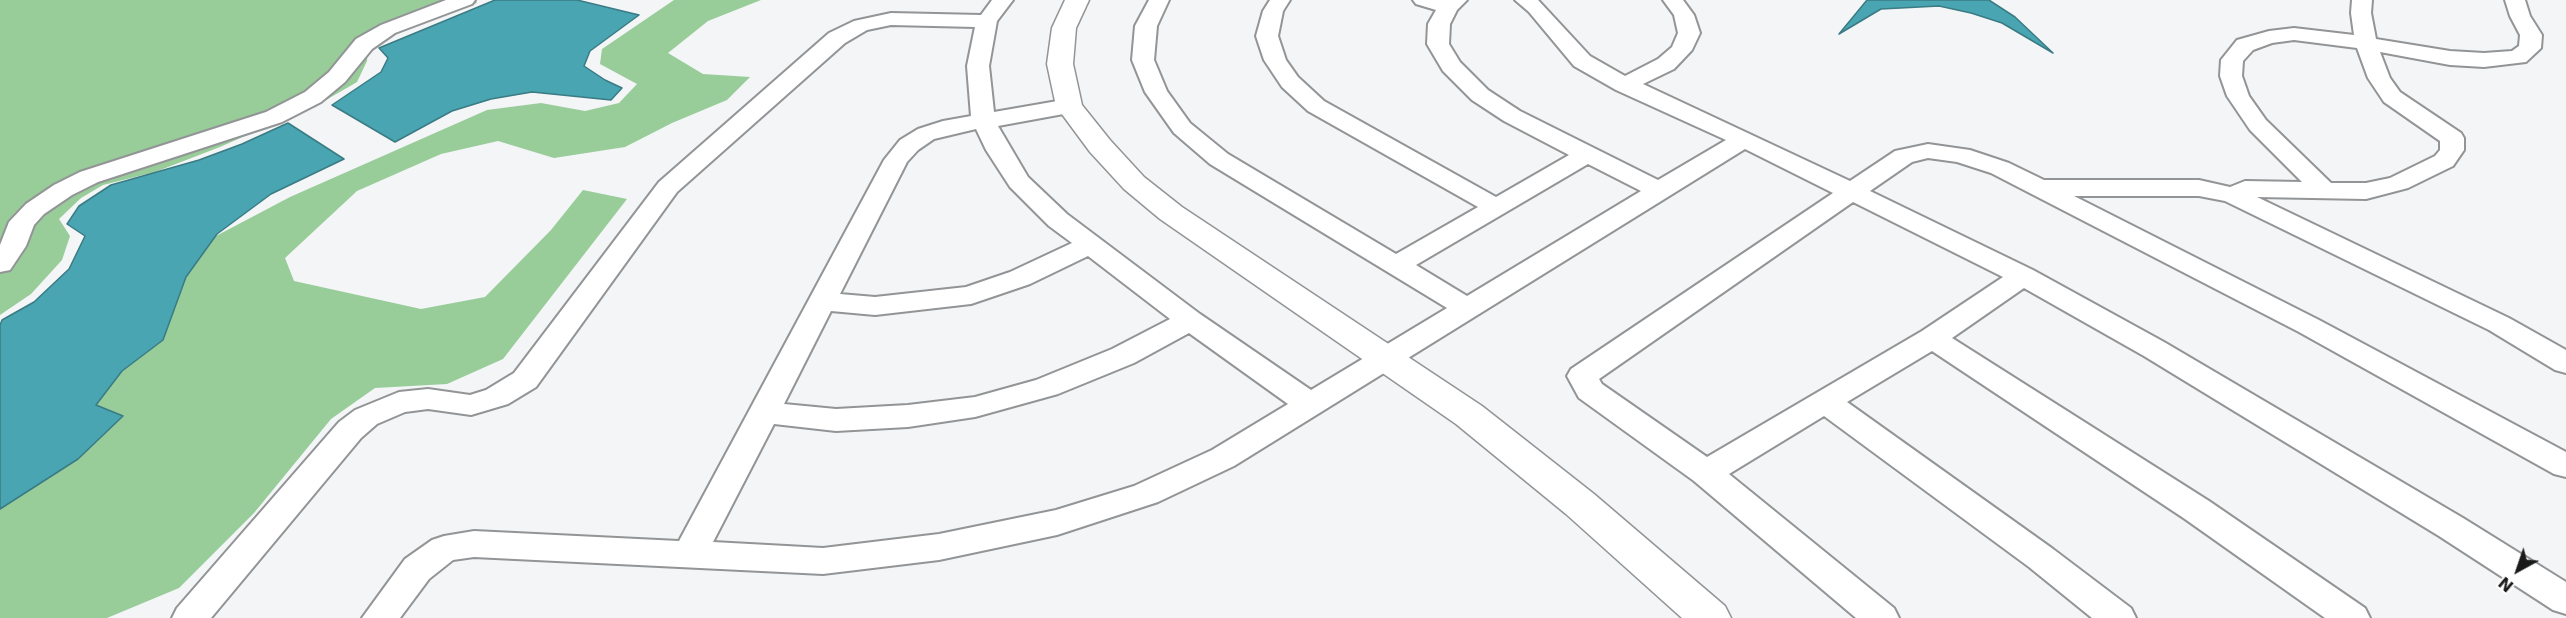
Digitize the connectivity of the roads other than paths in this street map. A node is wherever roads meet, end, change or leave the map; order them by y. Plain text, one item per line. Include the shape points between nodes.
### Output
1 (465, 0) edge
2 (1077, 0) edge
3 (1159, 0) edge
4 (1280, 0) edge
5 (1423, 0) edge
6 (1525, 0) edge
7 (1672, 0) edge
8 (2362, 0) edge
9 (2515, 0) edge
10 (1452, 3) edge
11 (995, 10) edge
12 (2366, 43) junction
13 (1624, 85) junction
14 (1069, 106) junction
15 (983, 120) junction
16 (1744, 139) junction
17 (1586, 155) junction
18 (2042, 188) junction
19 (1658, 190) junction
20 (1853, 191) junction
21 (2325, 191) junction
22 (2233, 195) junction
23 (1496, 207) junction
24 (1091, 244) junction
25 (0, 264) edge
26 (1397, 265) junction
27 (2023, 276) junction
28 (822, 301) junction
29 (1467, 308) junction
30 (1190, 321) junction
31 (1932, 338) junction
32 (1388, 358) junction
33 (2566, 363) edge
34 (1826, 402) junction
35 (1310, 404) junction
36 (764, 412) junction
37 (2566, 466) edge
38 (1706, 473) junction
39 (689, 555) junction
40 (2566, 600) edge
41 (190, 618) edge
42 (380, 618) edge
43 (1710, 618) edge
44 (1881, 618) edge
45 (2118, 618) edge
46 (2352, 618) edge

1 - 25 street via 388,29 364,44 337,77 313,98 274,117 89,177 63,190 22,222 13,246
2 - 14 street via 1064,28 1060,64
3 - 26 street via 1146,26 1143,60 1156,92 1182,128 1219,159
4 - 23 street via 1267,36 1275,60 1290,82 1316,106
5 - 10 street
6 - 13 street via 1582,61
7 - 13 street via 1684,15 1689,33 1681,50 1666,64
8 - 12 street
9 - 12 street via 2531,35 2530,48 2518,57 2450,58
10 - 17 street via 1439,24 1438,44 1451,66 1480,95
11 - 15 street via 978,66
11 - 41 street via 891,19 861,25 837,38 668,187 525,380 496,397 471,405 428,399 399,402 366,417 350,430
12 - 21 street via 2379,78 2392,97 2452,138 2452,150 2444,161 2399,183 2366,191
12 - 21 street via 2294,34 2277,36 2245,45 2232,60 2231,76 2238,96 2258,125
13 - 16 street
14 - 15 street
14 - 32 street via 1134,183 1171,213
15 - 24 street via 1019,182 1058,220
15 - 28 street via 943,128 909,145 896,160
16 - 19 street
16 - 20 street
17 - 19 street
17 - 23 street
18 - 20 street via 1961,155 1928,151 1904,156
18 - 22 street via 2199,188
18 - 37 street via 2309,326
19 - 29 street
20 - 27 street
20 - 38 street via 1582,376 1590,391
21 - 22 street via 2245,189
22 - 33 street via 2499,324
23 - 26 street
24 - 28 street via 1020,278 971,295 874,306
24 - 30 street
26 - 29 street
27 - 31 street
27 - 40 street via 2293,430
28 - 36 street
29 - 32 street
30 - 35 street
30 - 36 street via 1123,356 1047,387 975,407 836,420
31 - 34 street
31 - 46 street via 2197,510
32 - 35 street
32 - 43 street via 1571,496
34 - 38 street
34 - 45 street
35 - 39 street via 1223,458 1146,494 1057,522 939,547 823,561
36 - 39 street
38 - 44 street
39 - 42 street via 474,544 444,549 417,569

